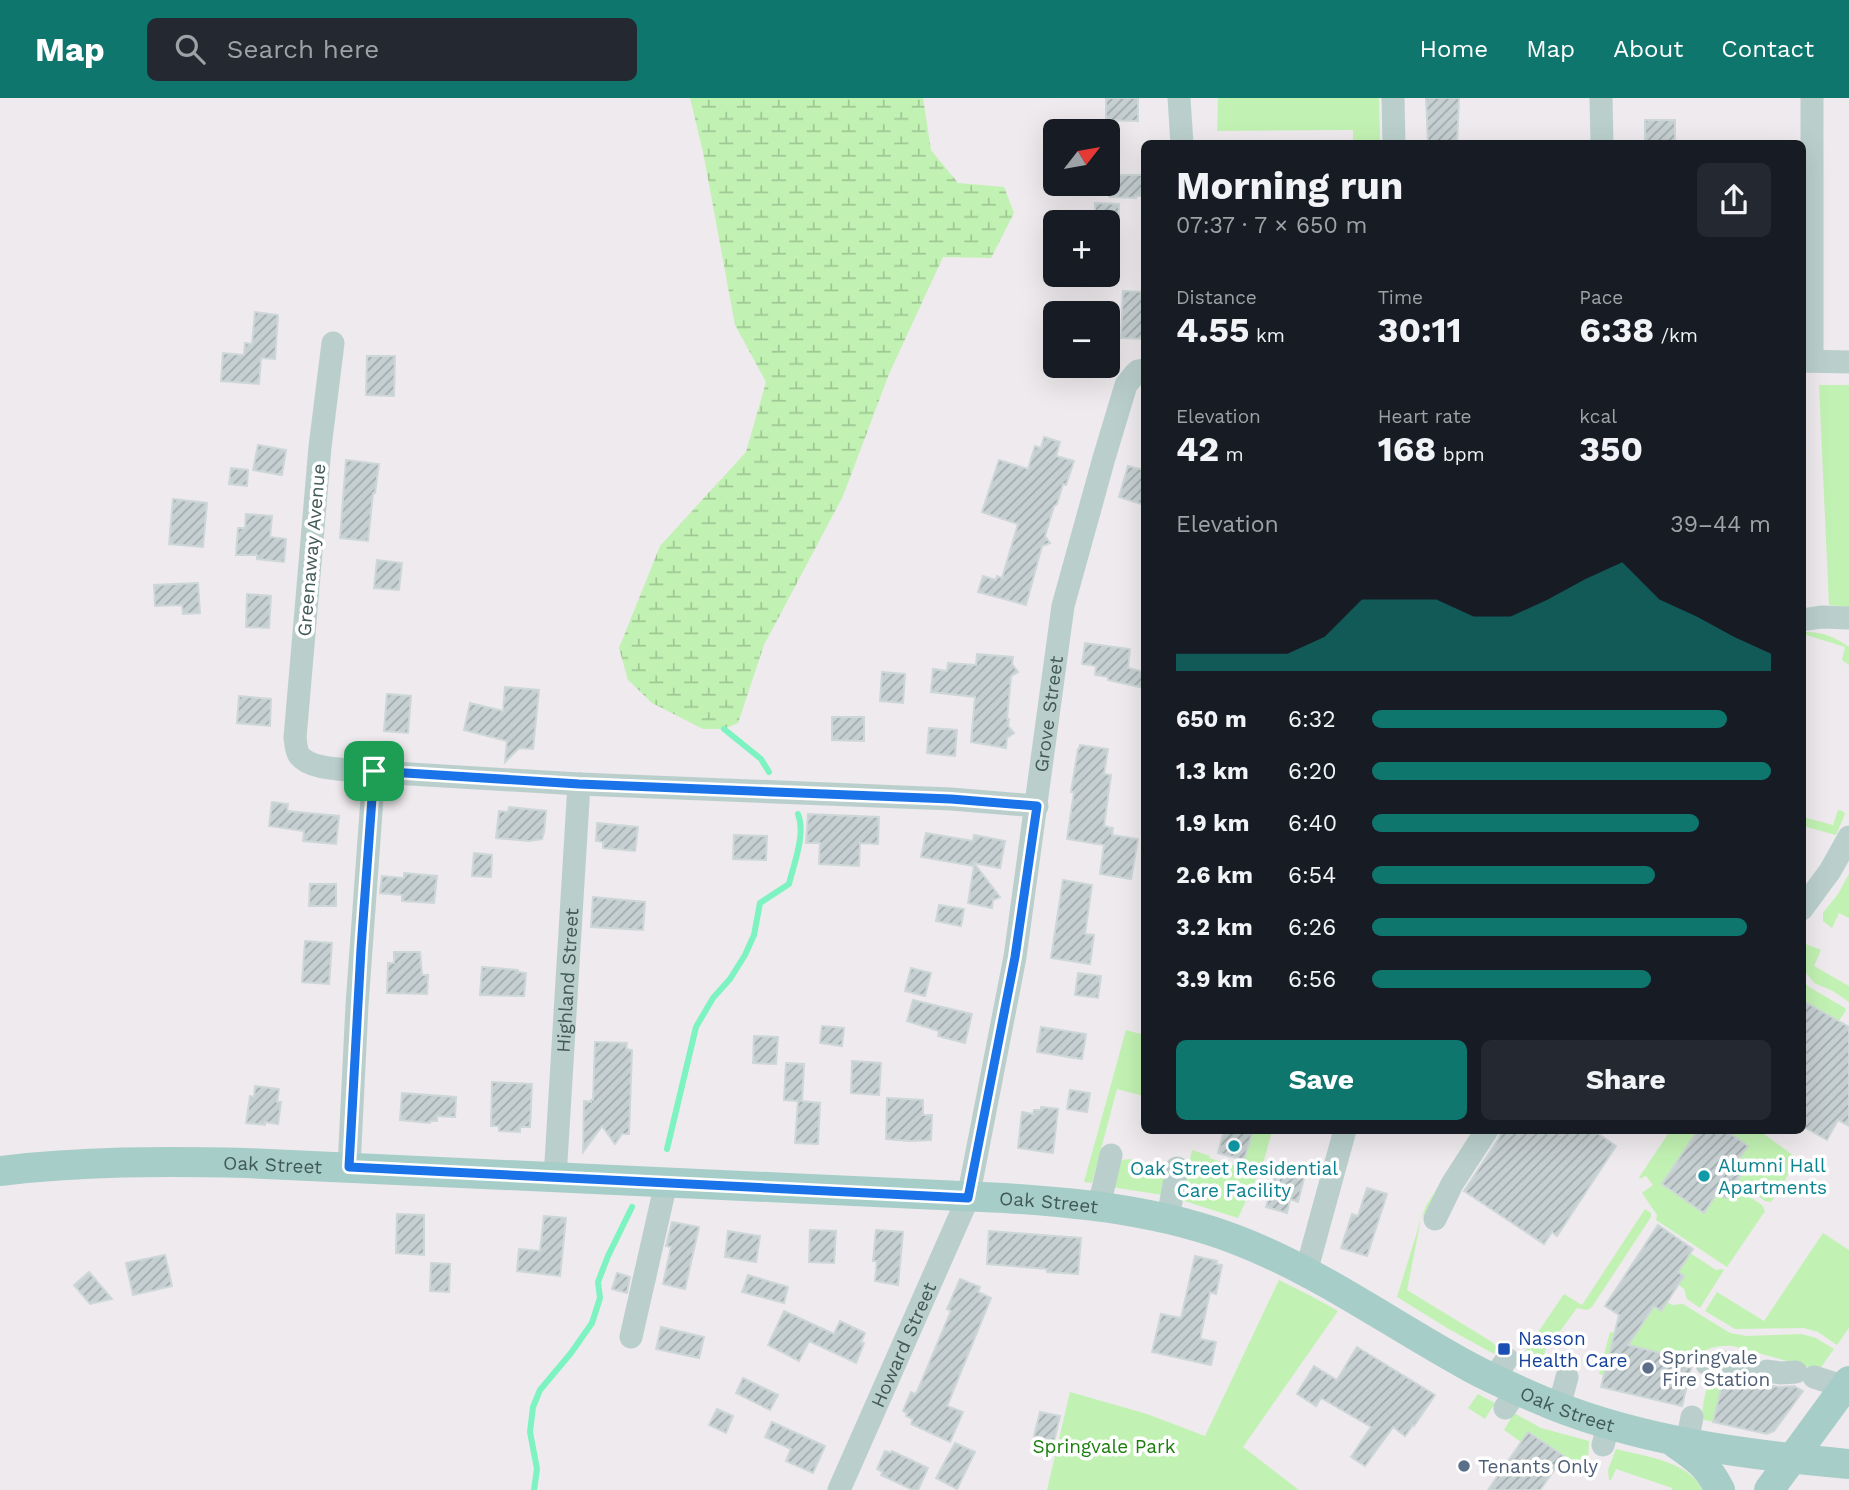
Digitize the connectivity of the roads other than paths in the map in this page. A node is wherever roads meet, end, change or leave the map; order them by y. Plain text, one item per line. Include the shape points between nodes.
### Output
1 (1180, 98) edge
2 (1393, 98) edge
3 (1601, 98) edge
4 (1812, 98) edge
5 (1182, 140) edge
6 (1394, 140) edge
7 (1602, 140) edge
8 (332, 343) dead end
9 (1807, 361) edge
10 (1849, 362) edge
11 (1141, 370) edge
12 (1849, 618) edge
13 (1806, 619) edge
14 (374, 771) junction
15 (579, 784) junction
16 (1037, 806) junction
17 (1849, 837) edge
18 (1806, 904) edge
19 (1344, 1134) edge
20 (1485, 1134) edge
21 (1111, 1155) dead end
22 (349, 1167) junction
23 (1177, 1168) dead end
24 (0, 1171) edge
25 (555, 1178) junction
26 (666, 1183) junction
27 (968, 1198) junction
28 (1099, 1206) junction
29 (1168, 1218) junction
30 (1435, 1219) dead end
31 (1306, 1272) junction
32 (631, 1337) dead end
33 (1707, 1364) dead end
34 (1567, 1377) dead end
35 (1848, 1392) edge
36 (1559, 1407) junction
37 (1684, 1433) junction
38 (1793, 1459) junction
39 (1849, 1464) edge
40 (839, 1490) edge
41 (1720, 1490) edge
42 (1769, 1490) edge

1 - 5 street
2 - 6 street
3 - 7 street
4 - 9 street
8 - 14 street, Greenaway Avenue via 296,749 311,764
9 - 10 street
11 - 16 street, Grove Street via 1126,385 1067,587
12 - 13 street
14 - 15 street
14 - 22 street
15 - 16 street
15 - 25 street, Highland Street
16 - 27 street, Grove Street via 1015,957
17 - 18 street
19 - 31 street
20 - 30 street
21 - 28 street
22 - 24 main road, Oak Street via 183,1161
22 - 25 main road, Oak Street
23 - 29 street
25 - 26 main road, Oak Street
26 - 27 main road, Oak Street
26 - 32 street
27 - 28 main road, Oak Street
27 - 40 street, Howard Street
28 - 29 main road, Oak Street
29 - 31 main road, Oak Street via 1236,1240
31 - 36 main road, Oak Street via 1458,1360
33 - 35 street via 1732,1362 1805,1374
34 - 36 street
35 - 38 main road
36 - 37 main road, Oak Street via 1606,1435
37 - 38 main road, Oak Street
37 - 41 main road via 1693,1455 1709,1470
38 - 39 main road, Oak Street
38 - 42 main road

